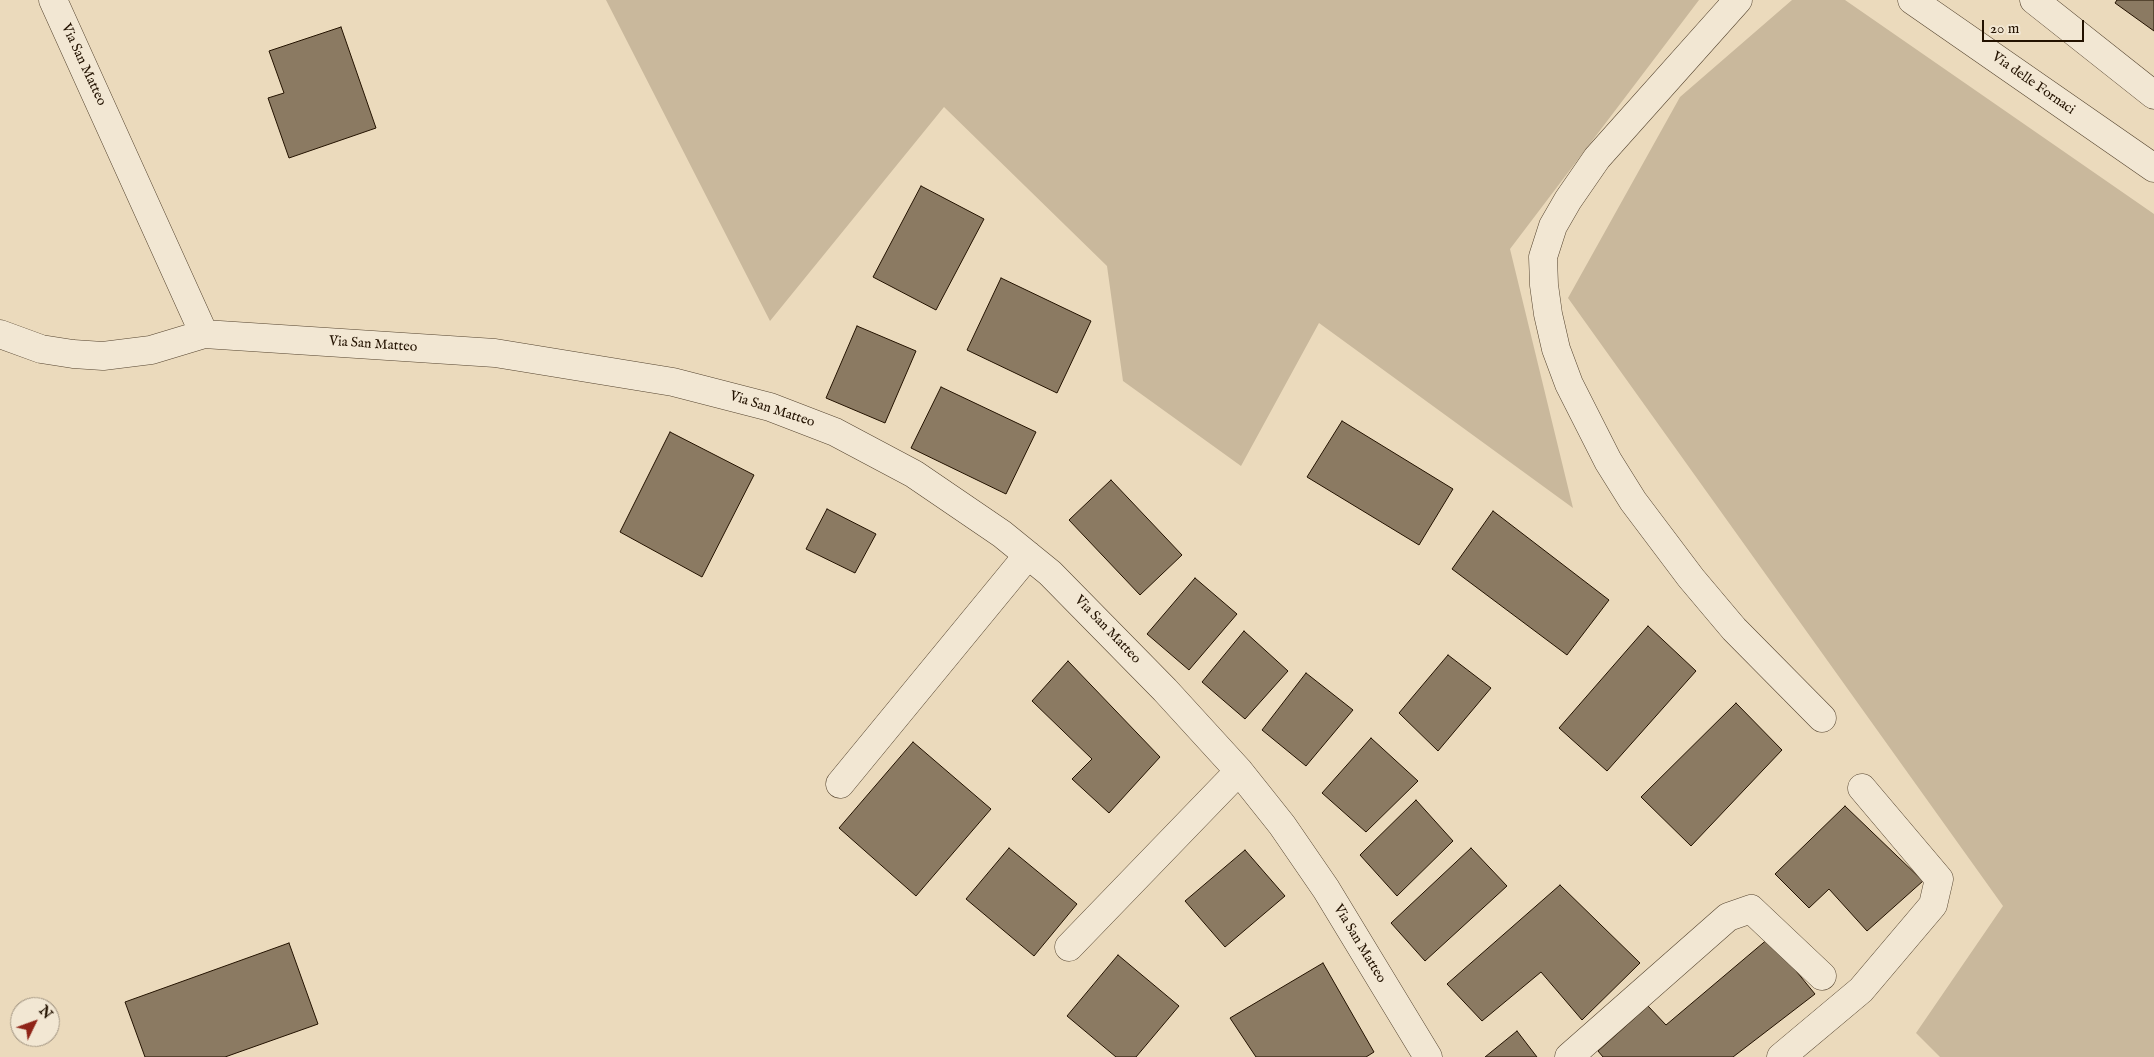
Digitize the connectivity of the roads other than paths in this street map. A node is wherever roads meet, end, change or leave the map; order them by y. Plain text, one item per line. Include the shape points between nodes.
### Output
1 (53, 0) edge
2 (1738, 0) edge
3 (1912, 0) edge
4 (2034, 0) edge
5 (2154, 95) edge
6 (2154, 168) edge
7 (0, 334) edge
8 (204, 334) junction
9 (1028, 555) junction
10 (1822, 718) dead end
11 (1239, 771) junction
12 (840, 784) dead end
13 (1862, 788) dead end
14 (1069, 947) dead end
15 (1822, 976) dead end
16 (1428, 1057) edge
17 (1569, 1057) edge
18 (1781, 1057) edge

1 - 8 street, Via San Matteo
2 - 10 street via 1597,158 1554,226 1544,257 1544,285 1556,348 1569,384 1608,461 1660,538 1734,629
3 - 6 street, Via delle Fornaci
4 - 5 street
7 - 8 street via 42,349 103,356 151,350
8 - 9 street, Via San Matteo via 495,353 673,382 761,404 835,432 906,470 974,514
9 - 11 street, Via San Matteo via 1069,591
9 - 12 street
11 - 14 street
11 - 16 street, Via San Matteo via 1282,825 1326,889
13 - 18 street via 1939,879 1933,905 1861,990
15 - 17 street via 1751,908 1728,917

